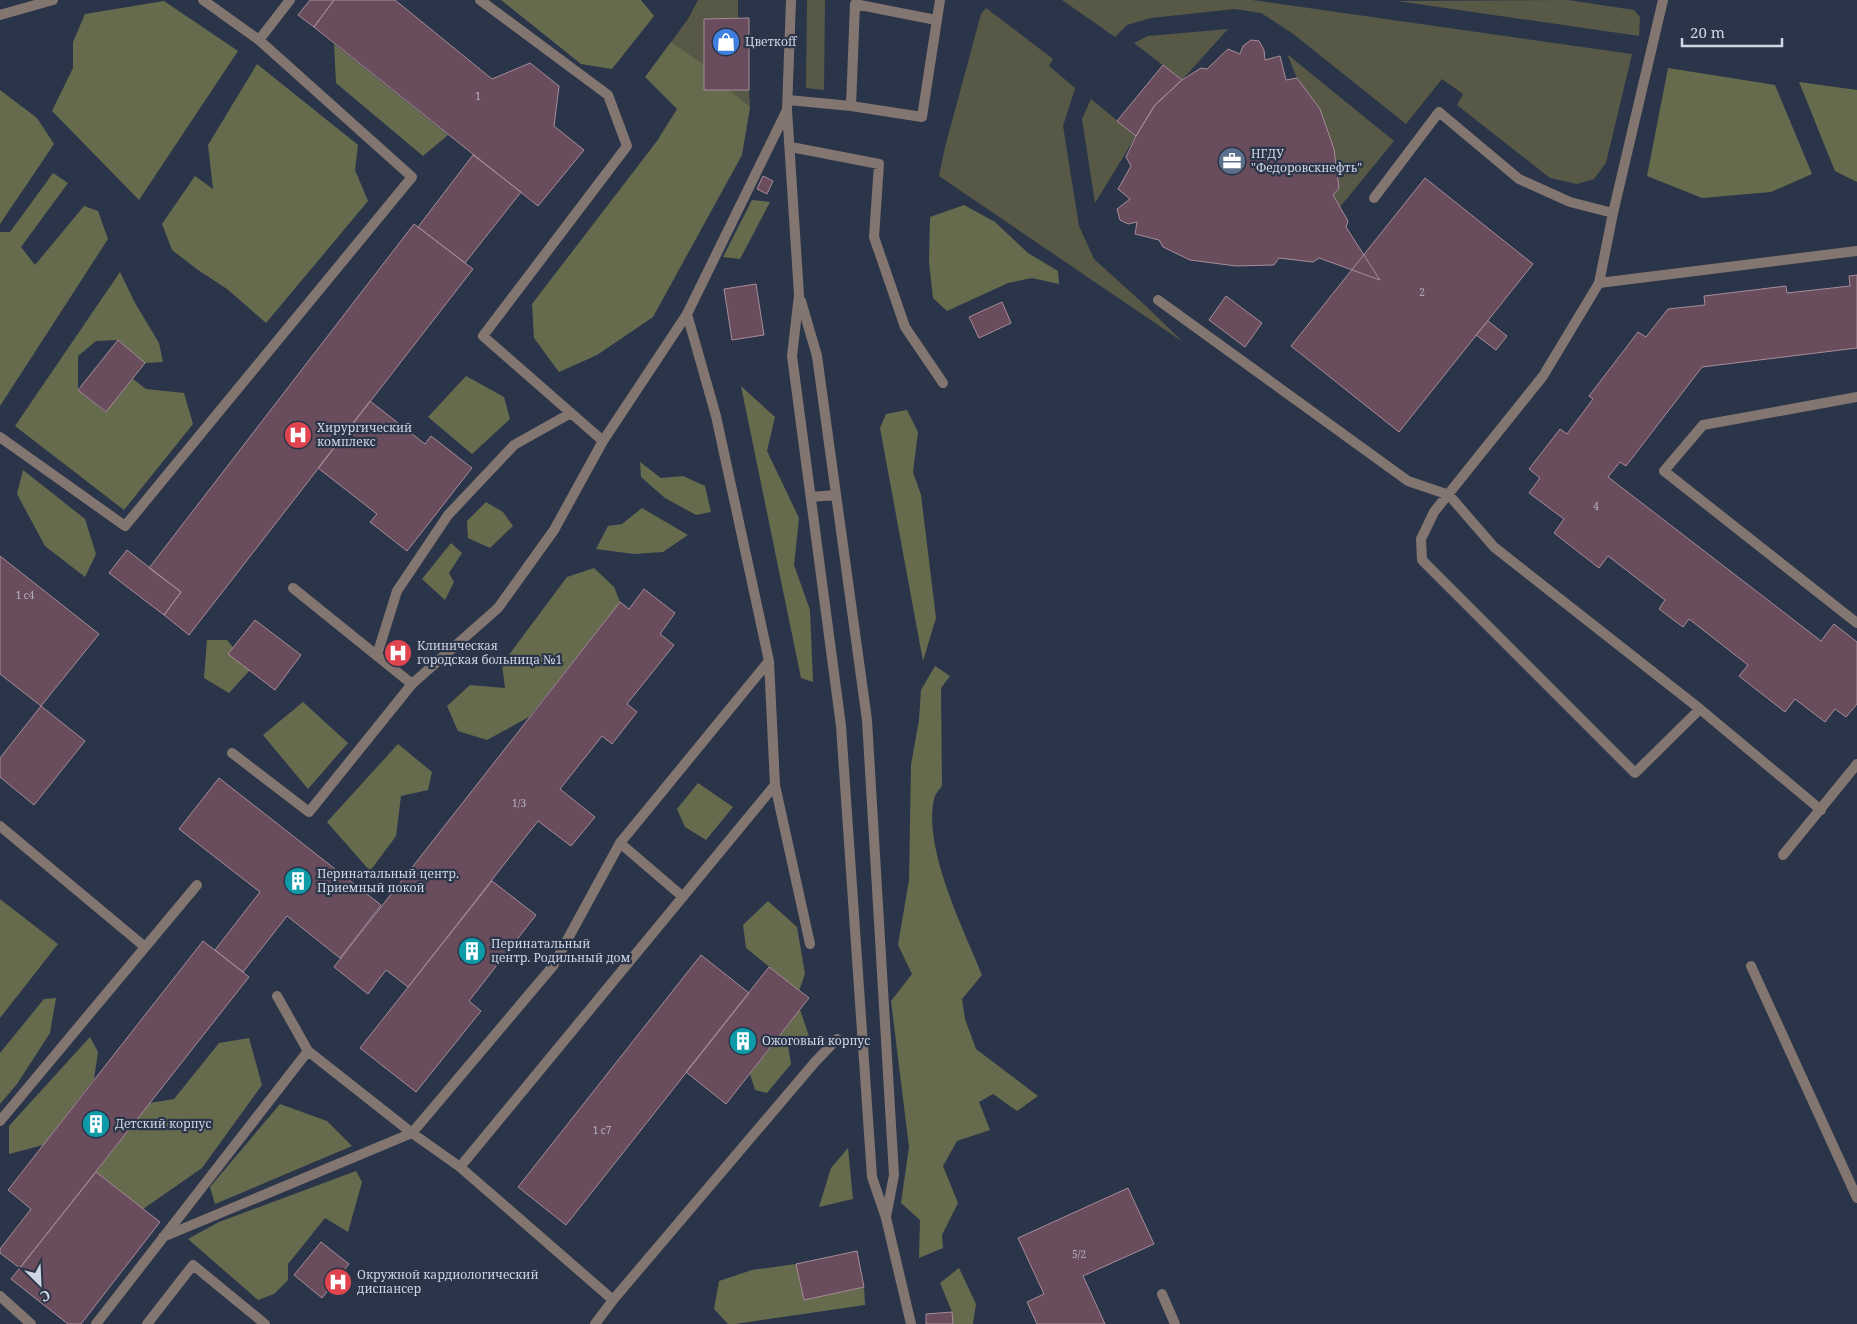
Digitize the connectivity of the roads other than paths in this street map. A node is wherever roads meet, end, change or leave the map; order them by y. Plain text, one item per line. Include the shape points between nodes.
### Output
1 (53, 0) edge
2 (203, 0) edge
3 (290, 0) edge
4 (480, 0) edge
5 (791, 0) edge
6 (940, 0) edge
7 (1663, 0) edge
8 (0, 14) edge
9 (936, 20) junction
10 (259, 40) junction
11 (787, 104) junction
12 (850, 106) junction
13 (791, 147) junction
14 (1374, 198) dead end
15 (1613, 213) junction
16 (1857, 251) edge
17 (1599, 283) junction
18 (799, 295) junction
19 (1158, 300) dead end
20 (687, 314) junction
21 (943, 383) dead end
22 (1857, 398) edge
23 (571, 413) junction
24 (0, 437) edge
25 (603, 441) junction
26 (836, 495) junction
27 (1449, 495) junction
28 (811, 498) junction
29 (293, 588) dead end
30 (1857, 623) edge
31 (377, 655) junction
32 (769, 661) junction
33 (412, 684) junction
34 (1700, 709) junction
35 (232, 753) dead end
36 (1857, 764) edge
37 (775, 785) junction
38 (1821, 810) junction
39 (0, 826) edge
40 (620, 843) junction
41 (1783, 855) dead end
42 (197, 885) dead end
43 (683, 896) junction
44 (810, 944) dead end
45 (144, 947) junction
46 (1751, 966) dead end
47 (277, 996) dead end
48 (837, 1039) dead end
49 (308, 1051) junction
50 (0, 1121) edge
51 (412, 1133) junction
52 (460, 1167) junction
53 (1857, 1198) edge
54 (886, 1218) junction
55 (163, 1237) junction
56 (1162, 1294) dead end
57 (0, 1296) edge
58 (613, 1300) junction
59 (31, 1324) edge
60 (96, 1324) edge
61 (147, 1324) edge
62 (265, 1324) edge
63 (595, 1324) edge
64 (911, 1324) edge
65 (1175, 1324) edge

1 - 8 lane
2 - 10 lane
3 - 10 lane
4 - 23 lane via 608,95 627,146 483,336
5 - 11 lane
6 - 9 lane
7 - 15 lane
9 - 12 lane via 922,117
9 - 12 lane via 856,4
10 - 24 lane via 412,178 125,526
11 - 12 lane
11 - 13 lane
11 - 20 lane
13 - 18 lane
13 - 21 lane via 879,164 874,237 905,327
14 - 15 lane via 1439,112 1519,179 1570,202
15 - 17 lane
16 - 17 lane
17 - 27 lane via 1543,376
18 - 26 lane via 817,356
18 - 28 lane via 792,356
19 - 27 lane via 1408,481
20 - 25 lane
20 - 32 lane via 716,416
22 - 30 lane via 1703,425 1664,471
23 - 25 lane
23 - 31 lane via 514,445 448,515 397,591
25 - 33 lane via 554,530 498,608
26 - 28 lane
26 - 54 lane via 867,720 894,1175
27 - 34 lane via 1494,547
27 - 34 lane via 1434,512 1421,539 1422,560 1635,773
28 - 54 lane via 841,726 872,1177
29 - 31 lane
31 - 33 lane
32 - 37 lane
32 - 40 lane
33 - 35 lane via 309,812
34 - 38 lane
36 - 38 lane
37 - 43 lane
37 - 44 lane
38 - 41 lane
39 - 45 lane
40 - 43 lane
40 - 51 lane via 553,966
42 - 45 lane
43 - 52 lane
45 - 50 lane
46 - 53 lane
47 - 49 lane
48 - 58 lane
49 - 51 lane
49 - 55 lane
51 - 52 lane
51 - 55 lane
52 - 58 lane
54 - 64 lane
55 - 60 lane
56 - 65 lane
57 - 59 lane
58 - 63 lane
61 - 62 lane via 193,1265

